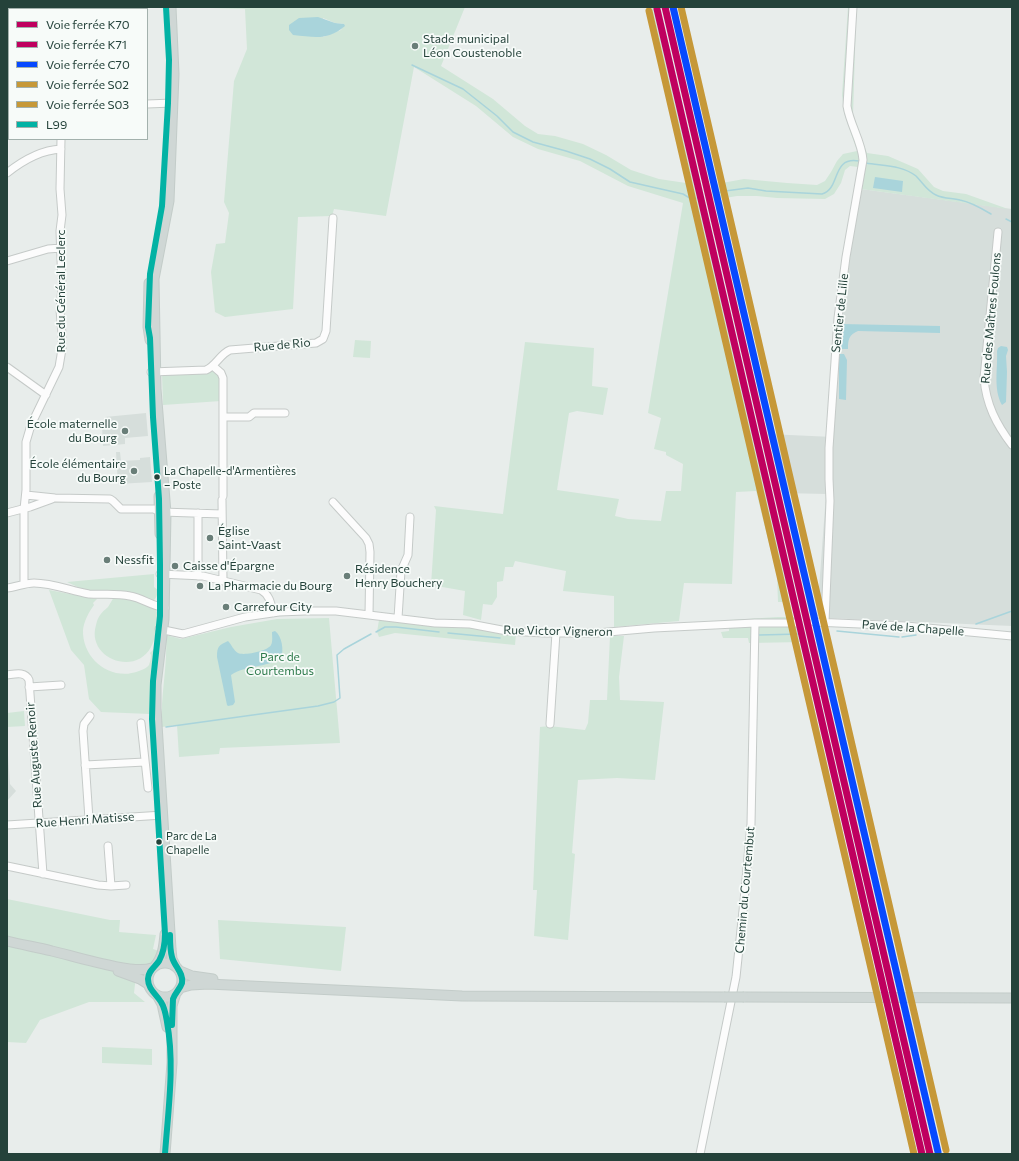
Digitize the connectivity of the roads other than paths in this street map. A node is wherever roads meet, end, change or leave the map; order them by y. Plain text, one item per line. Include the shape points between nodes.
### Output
1 (166, 7) edge
2 (172, 7) edge
3 (853, 7) edge
4 (171, 103) junction
5 (148, 104) edge
6 (61, 140) edge
7 (61, 149) junction
8 (7, 173) edge
9 (333, 218) dead end
10 (998, 232) dead end
11 (61, 248) junction
12 (7, 260) edge
13 (214, 366) junction
14 (7, 367) edge
15 (153, 371) junction
16 (46, 395) junction
17 (285, 413) dead end
18 (223, 417) junction
19 (1012, 444) edge
20 (26, 495) junction
21 (55, 498) junction
22 (333, 502) dead end
23 (24, 509) junction
24 (163, 512) junction
25 (7, 513) edge
26 (198, 513) junction
27 (222, 514) junction
28 (410, 517) dead end
29 (163, 574) junction
30 (198, 576) junction
31 (223, 581) junction
32 (24, 584) junction
33 (7, 588) edge
34 (162, 607) junction
35 (273, 613) junction
36 (369, 615) junction
37 (398, 618) junction
38 (814, 622) dead end
39 (825, 622) junction
40 (754, 623) junction
41 (796, 623) dead end
42 (161, 630) junction
43 (556, 633) junction
44 (1012, 636) edge
45 (7, 675) edge
46 (61, 685) dead end
47 (29, 687) junction
48 (90, 716) dead end
49 (141, 723) dead end
50 (550, 724) dead end
51 (145, 762) junction
52 (86, 765) junction
53 (148, 788) dead end
54 (160, 815) junction
55 (89, 819) junction
56 (38, 823) junction
57 (7, 825) edge
58 (108, 846) dead end
59 (7, 866) edge
60 (42, 874) junction
61 (126, 885) dead end
62 (111, 886) junction
63 (11, 942) edge
64 (153, 967) junction
65 (178, 969) junction
66 (148, 984) junction
67 (312, 988) junction
68 (178, 990) junction
69 (157, 995) junction
70 (1012, 998) edge
71 (170, 1076) junction
72 (165, 1154) edge
73 (700, 1154) edge

1 - 4 main road
2 - 4 main road via 174,63
3 - 39 street, Sentier de Lille via 847,106 863,160 838,318 829,448 830,501
4 - 5 street
4 - 15 main road via 162,208 149,279 148,327
6 - 7 street, Rue du Général Leclerc
7 - 8 street via 42,153
7 - 11 street, Rue du Général Leclerc
9 - 13 street, Rue de Rio via 326,331 323,339 316,343 230,350
10 - 19 street, Rue des Maîtres Foulons via 984,378 992,413
11 - 12 street
11 - 16 street, Rue du Général Leclerc via 62,349 59,367
13 - 15 street via 206,370
13 - 18 street via 222,378
14 - 16 street
15 - 24 main road
16 - 20 street, Rue du Général Leclerc via 26,442
17 - 18 street
18 - 27 street
20 - 21 street
20 - 23 street, Rue du Général Leclerc
21 - 23 street
21 - 24 street via 110,499 115,502 117,511 121,514
22 - 36 street via 369,544
23 - 25 street
23 - 32 street, Rue du Général Leclerc
24 - 26 street
24 - 29 main road
26 - 27 street
26 - 30 street
27 - 31 street
28 - 37 street via 408,555 401,571
29 - 30 street
29 - 34 main road
30 - 31 street
31 - 35 street via 264,591
32 - 33 street
32 - 34 street via 40,583 91,594 130,596
34 - 42 main road
35 - 36 street, Rue Victor Vigneron via 320,610
35 - 42 street, Rue Victor Vigneron via 181,634
36 - 37 street, Rue Victor Vigneron
37 - 43 street, Rue Victor Vigneron via 470,624 507,631
38 - 39 street, Pavé de la Chapelle
39 - 44 street, Pavé de la Chapelle via 906,626
40 - 41 street, Rue Victor Vigneron
40 - 43 street, Rue Victor Vigneron
40 - 73 street, Chemin du Courtembut via 751,824 744,901 736,977
42 - 54 main road via 156,685
43 - 50 street
45 - 47 street, Rue Auguste Renoir via 25,675
46 - 47 street, Rue Auguste Renoir
47 - 56 street, Rue Auguste Renoir
48 - 52 street via 84,724 83,731
49 - 51 street
51 - 52 street
51 - 53 street
52 - 55 street
54 - 55 street, Rue Henri Matisse
54 - 64 main road via 165,934 161,957
54 - 65 main road via 170,949
55 - 56 street, Rue Henri Matisse
56 - 57 street, Rue Henri Matisse
56 - 60 street, Rue Auguste Renoir
58 - 62 street
59 - 60 street
60 - 62 street
61 - 62 street
63 - 64 main road via 139,970
63 - 66 main road via 127,974
64 - 65 main road via 164,962 171,963
64 - 66 main road via 148,975
65 - 67 main road via 188,975 206,979
65 - 68 main road via 182,980
66 - 69 main road
67 - 68 main road via 191,984
67 - 70 main road, bridge via 462,996
68 - 69 main road via 166,997
68 - 71 main road via 172,1006
69 - 71 main road via 166,1021
71 - 72 main road

